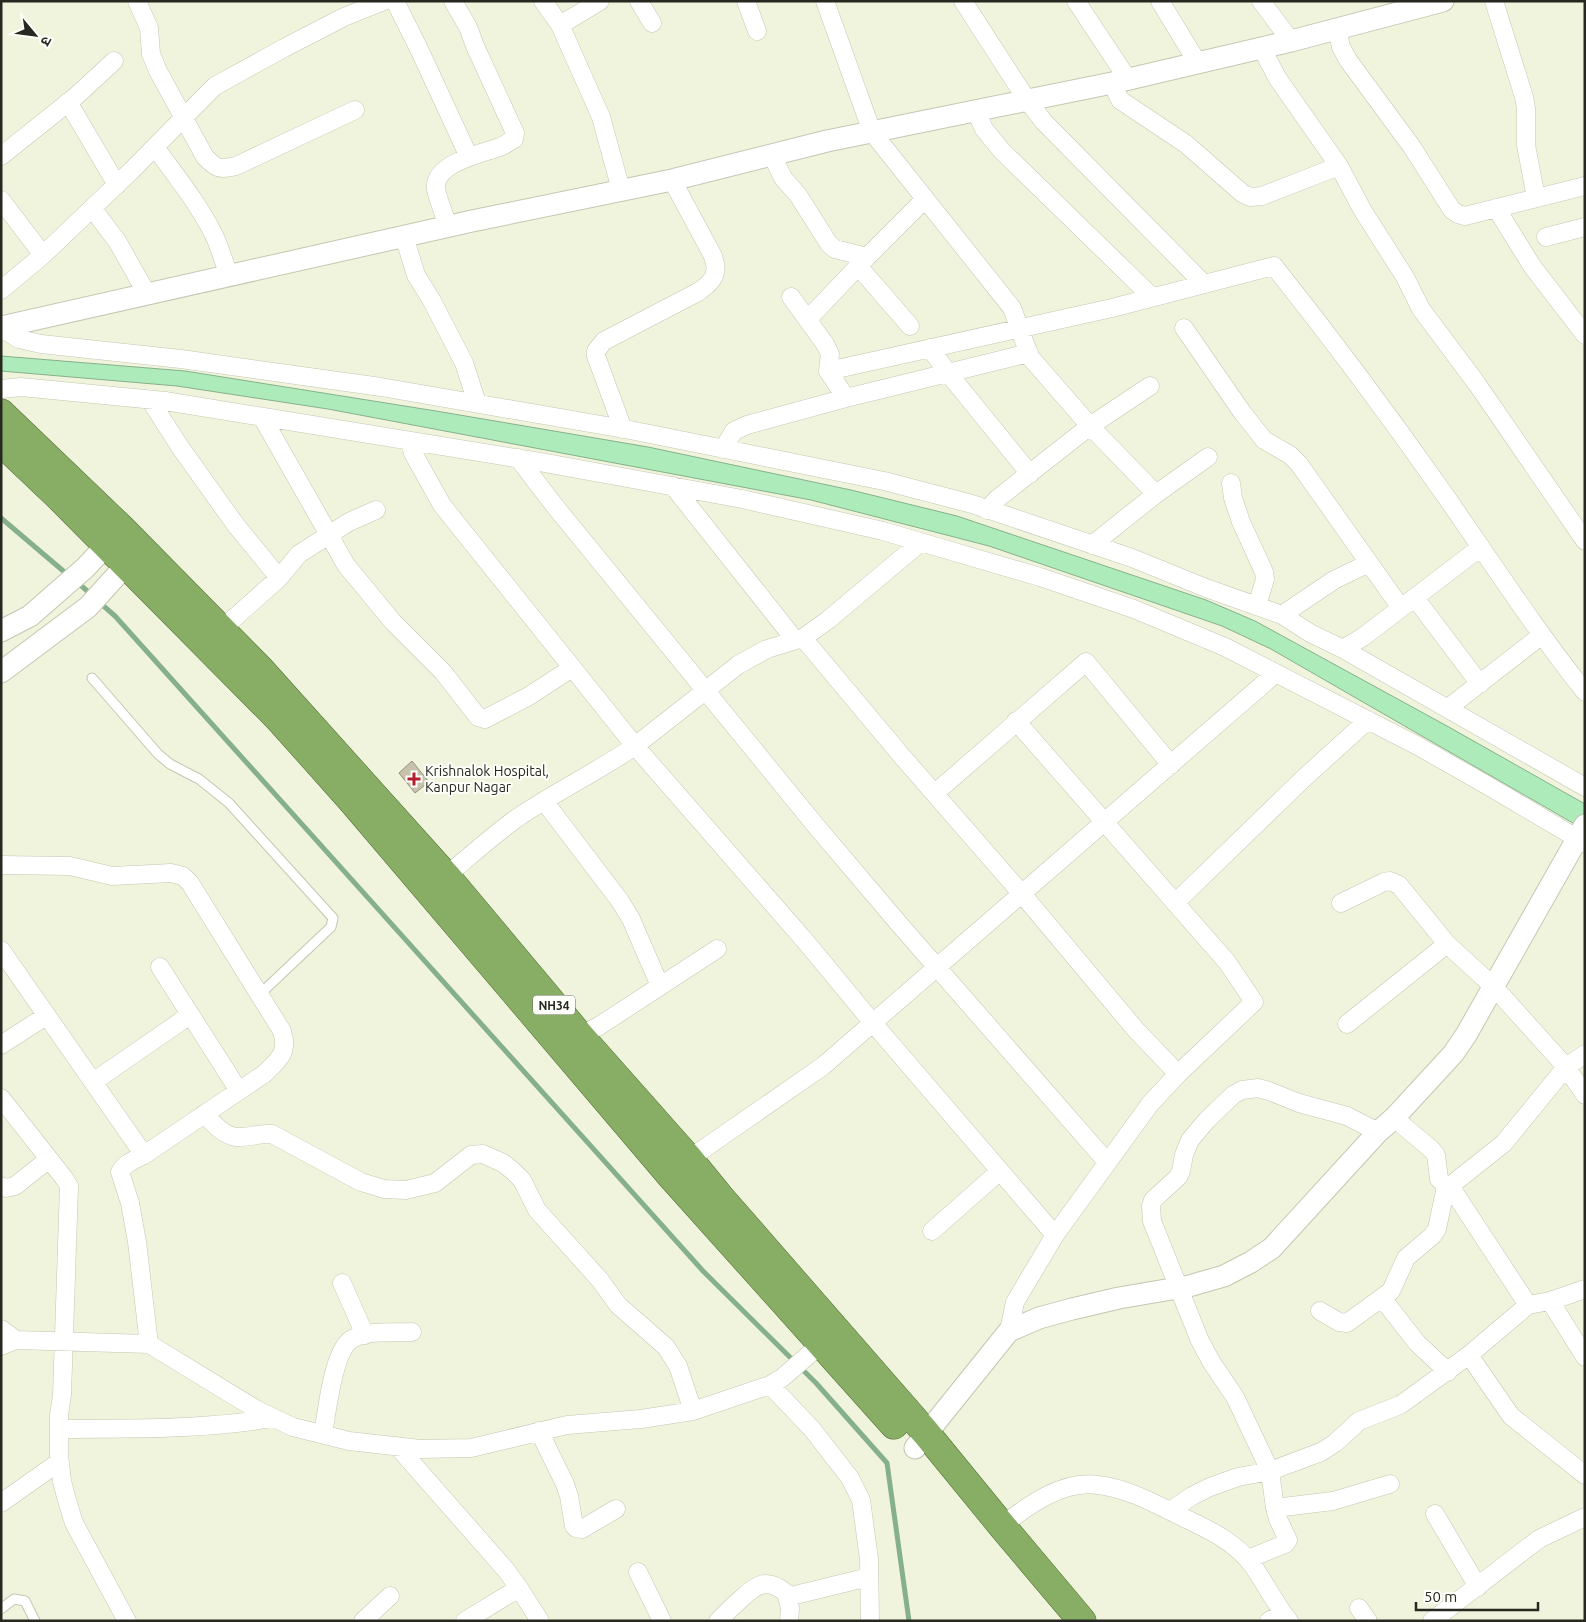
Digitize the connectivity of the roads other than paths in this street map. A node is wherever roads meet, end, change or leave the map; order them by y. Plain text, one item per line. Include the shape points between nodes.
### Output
1 (138, 1) edge
2 (395, 1) edge
3 (453, 1) edge
4 (544, 1) edge
5 (600, 1) edge
6 (639, 1) edge
7 (746, 1) edge
8 (825, 1) edge
9 (963, 1) edge
10 (1076, 1) edge
11 (1160, 1) edge
12 (1261, 1) edge
13 (1443, 1) edge
14 (1494, 1) edge
15 (378, 2) edge
16 (1406, 6) edge
17 (652, 23) dead end
18 (560, 25) junction
19 (1337, 28) junction
20 (758, 30) dead end
21 (1291, 41) junction
22 (1261, 47) junction
23 (114, 61) dead end
24 (1197, 62) junction
25 (1119, 81) junction
26 (1027, 100) junction
27 (68, 102) junction
28 (355, 110) dead end
29 (976, 111) junction
30 (183, 118) junction
31 (872, 132) junction
32 (155, 147) junction
33 (772, 155) junction
34 (1, 156) edge
35 (468, 157) junction
36 (1339, 166) junction
37 (672, 180) junction
38 (117, 185) junction
39 (1585, 186) edge
40 (621, 190) junction
41 (1536, 198) junction
42 (925, 199) junction
43 (1, 200) edge
44 (92, 208) junction
45 (1496, 208) junction
46 (448, 226) junction
47 (1585, 227) edge
48 (404, 236) junction
49 (1546, 237) dead end
50 (43, 255) junction
51 (862, 262) junction
52 (229, 276) junction
53 (1204, 284) junction
54 (1, 290) edge
55 (147, 294) junction
56 (791, 297) dead end
57 (1152, 297) junction
58 (808, 319) junction
59 (910, 326) dead end
60 (1, 328) edge
61 (1184, 328) dead end
62 (1020, 329) junction
63 (1583, 330) edge
64 (930, 348) junction
65 (1029, 353) junction
66 (948, 373) junction
67 (831, 374) junction
68 (1150, 386) dead end
69 (1, 389) edge
70 (845, 396) junction
71 (150, 400) junction
72 (477, 403) junction
73 (1, 412) edge
74 (262, 417) junction
75 (1090, 426) junction
76 (623, 429) junction
77 (410, 441) junction
78 (1, 442) edge
79 (723, 449) junction
80 (1208, 457) dead end
81 (518, 458) junction
82 (1030, 474) junction
83 (1231, 483) dead end
84 (673, 486) junction
85 (1156, 494) junction
86 (376, 510) dead end
87 (987, 510) junction
88 (328, 535) junction
89 (114, 537) junction
90 (1585, 541) edge
91 (921, 542) junction
92 (1092, 545) junction
93 (1481, 547) junction
94 (134, 557) junction
95 (1368, 563) junction
96 (279, 578) junction
97 (1415, 598) junction
98 (1257, 606) junction
99 (1401, 608) junction
100 (1282, 615) junction
101 (222, 629) junction
102 (2, 630) edge
103 (1542, 635) junction
104 (799, 639) junction
105 (1343, 649) junction
106 (572, 668) junction
107 (1, 672) edge
108 (1276, 673) junction
109 (92, 678) dead end
110 (1480, 684) junction
111 (705, 690) junction
112 (1585, 692) edge
113 (1448, 708) junction
114 (1368, 720) junction
115 (1016, 721) junction
116 (635, 746) junction
117 (1171, 766) junction
118 (1585, 787) edge
119 (934, 794) junction
120 (544, 801) junction
121 (1105, 823) junction
122 (1582, 835) edge
123 (1, 865) edge
124 (446, 876) junction
125 (1022, 894) junction
126 (1175, 903) junction
127 (1341, 903) dead end
128 (1447, 944) junction
129 (716, 949) dead end
130 (1, 950) edge
131 (160, 967) dead end
132 (937, 968) junction
133 (660, 986) junction
134 (1494, 987) junction
135 (259, 995) junction
136 (190, 1015) junction
137 (46, 1016) junction
138 (873, 1023) junction
139 (1347, 1024) dead end
140 (580, 1036) junction
141 (1, 1045) edge
142 (1585, 1054) edge
143 (1566, 1067) junction
144 (1178, 1074) junction
145 (93, 1082) junction
146 (240, 1091) junction
147 (1585, 1095) edge
148 (1, 1098) edge
149 (204, 1114) junction
150 (1386, 1125) junction
151 (144, 1155) junction
152 (49, 1160) junction
153 (1107, 1162) junction
154 (680, 1167) junction
155 (1000, 1171) junction
156 (1, 1186) edge
157 (1448, 1186) junction
158 (932, 1231) dead end
159 (1055, 1235) junction
160 (342, 1283) dead end
161 (1179, 1287) junction
162 (1585, 1289) edge
163 (1382, 1298) junction
164 (1550, 1301) junction
165 (1528, 1305) junction
166 (1320, 1311) dead end
167 (1, 1329) edge
168 (1010, 1331) junction
169 (412, 1332) dead end
170 (365, 1335) junction
171 (63, 1341) junction
172 (9, 1343) edge
173 (149, 1344) junction
174 (813, 1351) junction
175 (1469, 1355) junction
176 (1585, 1357) edge
177 (1448, 1372) junction
178 (776, 1382) junction
179 (693, 1411) junction
180 (273, 1418) junction
181 (59, 1429) junction
182 (539, 1431) junction
183 (323, 1434) junction
184 (920, 1441) junction
185 (396, 1446) junction
186 (59, 1462) junction
187 (1270, 1471) junction
188 (1585, 1475) edge
189 (1390, 1484) dead end
190 (1, 1503) edge
191 (1274, 1508) junction
192 (616, 1510) dead end
193 (1170, 1511) junction
194 (1436, 1514) dead end
195 (1585, 1517) edge
196 (1002, 1526) junction
197 (1248, 1559) junction
198 (638, 1572) dead end
199 (869, 1577) junction
200 (1478, 1586) junction
201 (519, 1588) junction
202 (390, 1596) dead end
203 (787, 1597) junction
204 (1, 1609) edge
205 (1280, 1618) edge
206 (35, 1621) edge
207 (127, 1621) edge
208 (363, 1621) edge
209 (465, 1621) edge
210 (540, 1621) edge
211 (662, 1621) edge
212 (718, 1621) edge
213 (789, 1621) edge
214 (870, 1621) edge
215 (1059, 1621) edge
216 (1082, 1621) edge
217 (1432, 1621) edge

1 - 30 street via 149,28 151,54
2 - 35 street
3 - 35 street via 468,27 515,133 514,139 503,146
4 - 18 street
5 - 18 street
6 - 17 street
7 - 20 street
8 - 31 street
9 - 26 street
10 - 25 street
11 - 24 street
12 - 21 street
13 - 16 street
14 - 41 street via 1524,97 1526,145
15 - 30 street via 215,86
16 - 19 street
18 - 40 street via 601,117
19 - 21 street
19 - 45 street via 1348,60 1412,147 1452,210 1465,216
21 - 22 street
22 - 24 street
22 - 36 street via 1278,79
23 - 27 street
24 - 25 street
25 - 26 street
25 - 36 street via 1120,100 1186,144 1250,197 1262,196
26 - 29 street
26 - 53 street via 1044,122
27 - 34 street
27 - 38 street
28 - 30 street via 236,166 223,169 215,167 205,157
29 - 31 street
29 - 57 street via 984,129 1002,152
30 - 32 street
31 - 33 street
31 - 42 street
32 - 38 street
32 - 52 street via 195,200 215,237
33 - 37 street
33 - 51 street via 829,244
35 - 46 street via 443,172 437,180 436,188
36 - 90 street via 1421,309
37 - 40 street
37 - 76 street via 712,254 715,274 706,287 604,341 596,351
38 - 44 street
39 - 41 street
40 - 46 street
41 - 45 street
42 - 51 street
42 - 62 street via 1012,308
43 - 50 street
44 - 50 street
44 - 55 street via 118,241
45 - 63 street via 1532,266
46 - 48 street
47 - 49 street
48 - 52 street
48 - 72 street via 416,275 464,363
50 - 54 street
51 - 58 street
51 - 59 street
52 - 55 street
53 - 57 street
53 - 93 street via 1274,266 1346,358
55 - 60 street
56 - 58 street
57 - 62 street
58 - 67 street via 828,349
60 - 72 street via 18,339 41,344 228,366
61 - 95 street via 1264,440 1299,464
62 - 64 street
62 - 65 street
64 - 66 street
64 - 67 street
65 - 66 street
65 - 75 street
66 - 70 street
66 - 82 street
67 - 70 street
68 - 75 street
69 - 71 street via 21,387
70 - 79 street via 747,425 734,431
71 - 74 street
71 - 96 street via 235,524
72 - 76 street
73 - 89 highway, NH34
74 - 77 street
74 - 88 street
75 - 82 street
75 - 85 street
76 - 79 street
77 - 81 street
77 - 106 street via 413,453 442,505
78 - 89 highway, NH34
79 - 87 street via 884,481
80 - 85 street
81 - 84 street
81 - 111 street
82 - 87 street
83 - 98 street via 1240,522 1264,572
84 - 91 street
84 - 104 street
85 - 92 street
86 - 88 street
87 - 92 street
88 - 96 street via 299,554
88 - 106 street via 346,565 393,622 443,672 478,717 485,718 529,696
89 - 94 highway, NH34
89 - 102 street via 85,568 30,616
91 - 104 street via 828,620
91 - 108 street via 1134,609 1225,647
92 - 98 street
93 - 97 street
93 - 103 street
94 - 101 highway, NH34
94 - 107 street via 88,607
94 - 154 highway, NH34
95 - 99 street
95 - 100 street via 1334,580
96 - 101 street
97 - 99 street
97 - 110 street
98 - 100 street
99 - 105 street
100 - 105 street
101 - 124 highway, NH34
103 - 110 street
103 - 112 street
104 - 111 street via 766,649
104 - 119 street
105 - 113 street
106 - 116 street
108 - 114 street
108 - 117 street
109 - 135 lane via 158,754 170,764 199,778 229,803 333,918 331,927
110 - 113 street
111 - 116 street
111 - 132 street
113 - 118 street
114 - 122 street
114 - 126 street
115 - 117 street via 1086,662
115 - 119 street
115 - 121 street
116 - 120 street
116 - 138 street
117 - 121 street
119 - 125 street
120 - 124 street via 516,819
120 - 133 street via 620,901
121 - 125 street
121 - 126 street
122 - 134 street
123 - 135 street via 70,866 112,876 171,873 183,876
124 - 140 highway, NH34
125 - 132 street
125 - 144 street via 1136,1030
126 - 144 street via 1227,962 1254,1002
127 - 128 street via 1390,881 1403,890
128 - 134 street
128 - 139 street
129 - 133 street
130 - 137 street
131 - 136 street
132 - 138 street
132 - 153 street
133 - 140 street
134 - 143 street
134 - 150 street via 1453,1054
135 - 146 street via 282,1031 285,1046 277,1062
136 - 145 street
136 - 146 street
137 - 141 street
137 - 145 street
138 - 154 street via 823,1066
138 - 155 street
140 - 154 highway, NH34
142 - 143 street
143 - 147 street
143 - 157 street via 1504,1143
144 - 153 street via 1150,1104
145 - 151 street
146 - 149 street
148 - 152 street
149 - 151 street
149 - 179 street via 230,1135 272,1134 361,1182 384,1189 406,1190 435,1182 470,1155 482,1154 513,1170 522,1180 537,1210 600,1280 618,1305 666,1347 678,1366
150 - 157 street via 1425,1143 1436,1155 1439,1180
150 - 161 street via 1272,1248 1224,1276
150 - 161 street via 1299,1103 1258,1088 1242,1090 1232,1096 1195,1134 1186,1148 1178,1176 1151,1206 1152,1222
151 - 173 street via 120,1172 137,1242
152 - 156 street via 15,1186
152 - 171 street via 69,1186
153 - 159 street
154 - 174 highway, NH34
154 - 184 highway, NH34 via 720,1197
155 - 158 street
155 - 159 street
157 - 163 street via 1437,1229 1406,1258 1391,1290
157 - 165 street
159 - 168 street via 1015,1302
160 - 170 street
161 - 168 street via 1072,1309 1039,1318
161 - 187 street via 1200,1341 1236,1397
162 - 164 street
163 - 166 street via 1348,1322 1339,1322
163 - 177 street via 1417,1344
164 - 165 street
164 - 176 street
165 - 175 street
167 - 172 street
168 - 184 street
169 - 170 street
170 - 183 street via 352,1338 338,1356
171 - 172 street
171 - 173 street
171 - 181 street
173 - 180 street
174 - 178 street
174 - 184 highway, NH34
175 - 177 street
175 - 188 street via 1511,1416
177 - 187 street via 1400,1405 1359,1421 1328,1448
178 - 179 street
178 - 199 street via 850,1478 861,1500
179 - 182 street via 641,1419 567,1424
180 - 181 street via 174,1428
180 - 183 street
181 - 186 street
182 - 185 street via 472,1448
182 - 192 street via 565,1484 574,1526 582,1529
183 - 185 street via 350,1441
184 - 196 highway, NH34
184 - 215 highway, NH34
185 - 201 street
186 - 190 street
186 - 207 street via 74,1523
187 - 191 street
187 - 193 street via 1210,1487
189 - 191 street via 1333,1501
191 - 197 street via 1288,1537 1287,1542
193 - 196 street via 1130,1493 1097,1484 1063,1489 1020,1512
193 - 197 street via 1220,1535
194 - 200 street
195 - 200 street via 1539,1540
196 - 216 highway, NH34
197 - 205 street
198 - 211 street
199 - 203 street
199 - 214 street
200 - 217 street
201 - 209 street
201 - 210 street
202 - 208 street
203 - 212 street via 772,1584 754,1586
203 - 213 street
204 - 206 lane via 14,1599 25,1601

